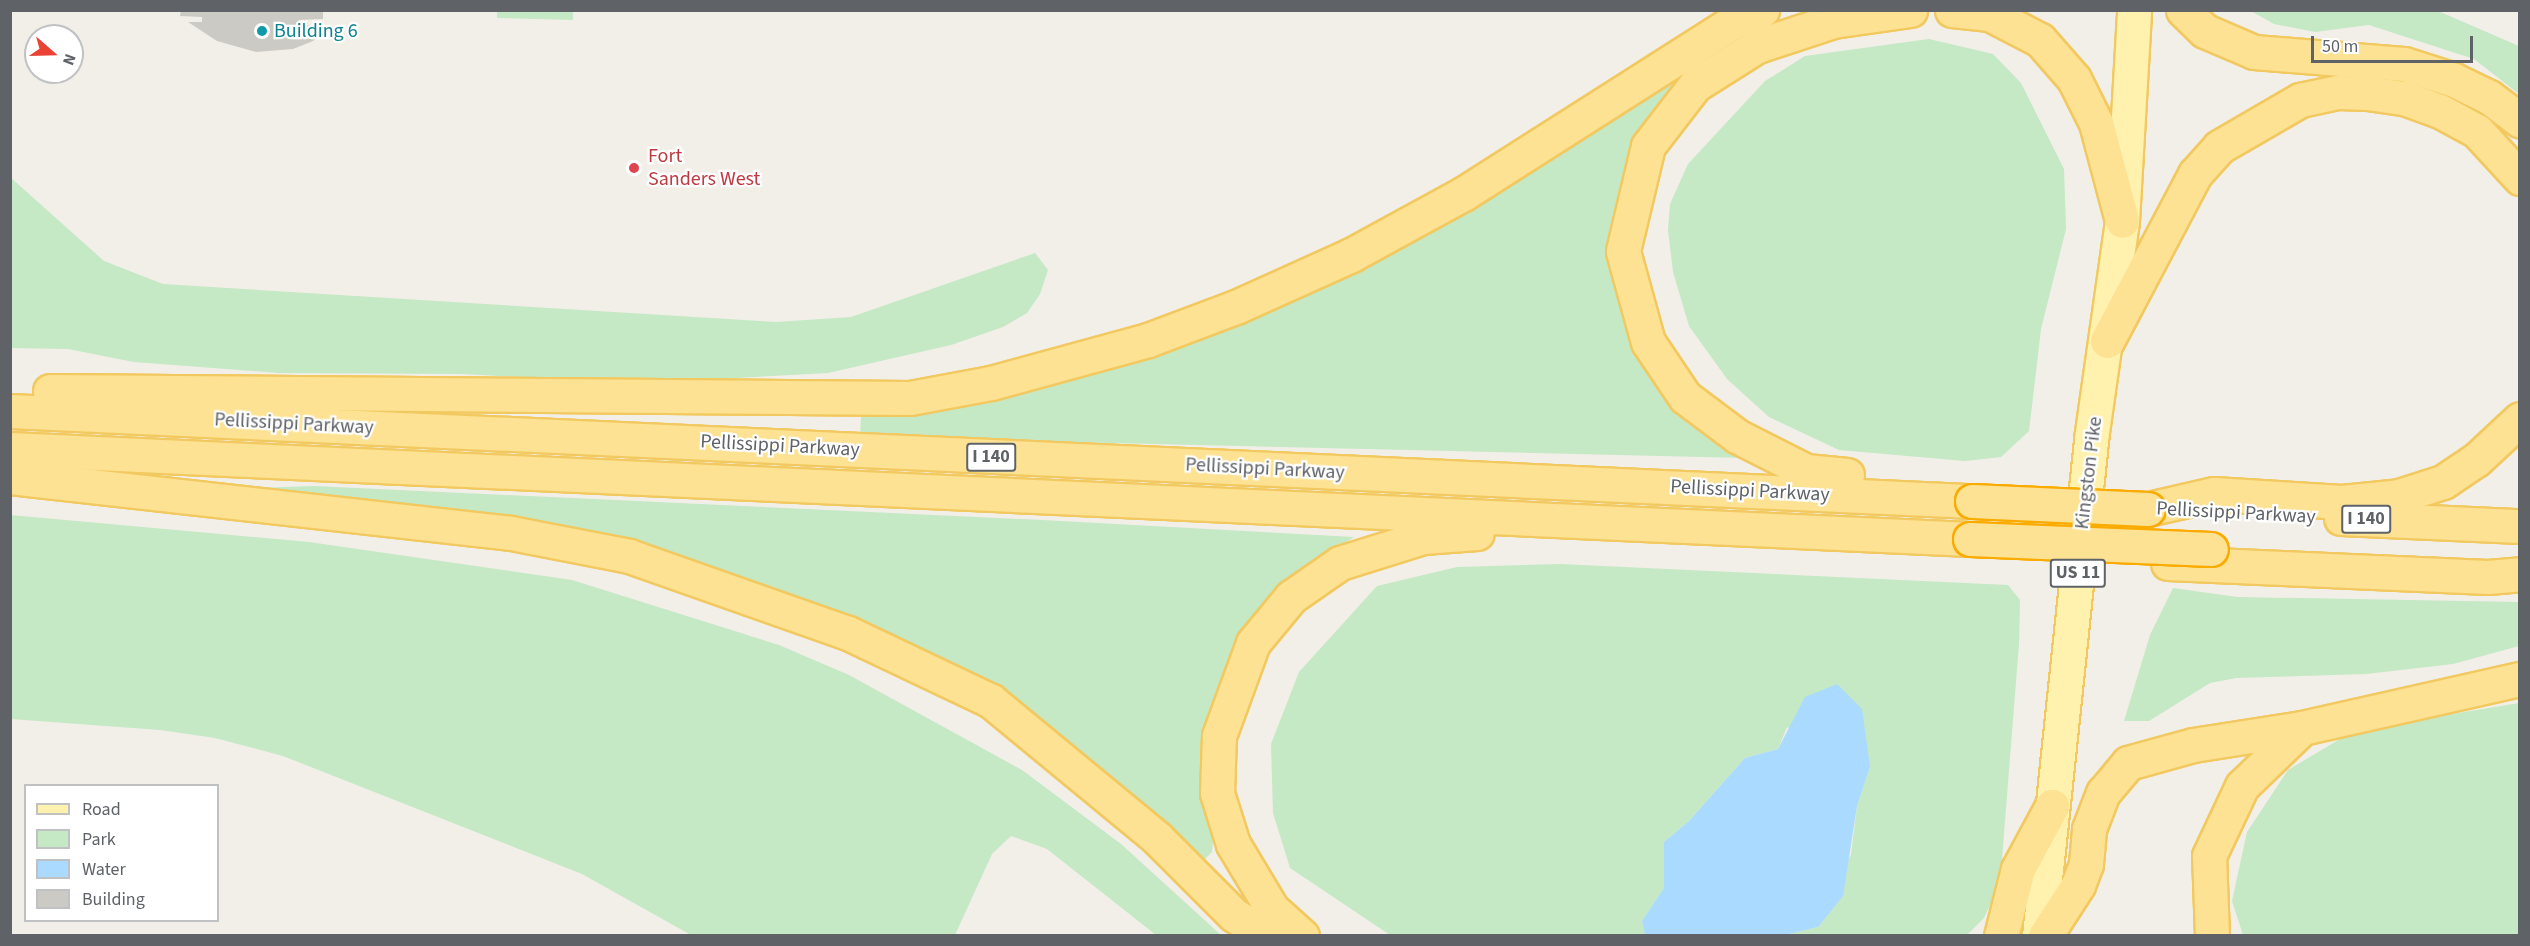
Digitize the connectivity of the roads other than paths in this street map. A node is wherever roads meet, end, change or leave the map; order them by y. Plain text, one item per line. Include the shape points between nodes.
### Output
1 (1762, 10) edge
2 (1910, 10) edge
3 (1952, 10) edge
4 (2134, 10) edge
5 (2183, 10) edge
6 (2520, 120) edge
7 (2520, 178) edge
8 (2122, 220) junction
9 (2108, 341) junction
10 (10, 391) edge
11 (10, 411) edge
12 (2520, 419) edge
13 (10, 449) edge
14 (10, 477) edge
15 (1972, 501) junction
16 (2213, 504) junction
17 (2520, 526) edge
18 (2520, 563) edge
19 (2520, 574) edge
20 (2520, 679) edge
21 (2302, 728) junction
22 (2052, 806) junction
23 (1267, 936) edge
24 (1302, 936) edge
25 (2001, 936) edge
26 (2039, 936) edge
27 (2045, 936) edge
28 (2212, 936) edge

1 - 10 highway via 1731,23 1463,194 1351,255 1236,307 1148,339 991,383 910,398
2 - 15 highway via 1833,21 1757,46 1695,85 1648,146 1623,251 1648,342 1685,397 1737,436 1806,471 1942,483
3 - 8 highway via 1990,14 2040,40 2074,79 2096,123
4 - 8 main road, Kingston Pike / US 11
5 - 6 highway via 2205,31 2254,52 2404,64 2463,84
7 - 9 highway via 2477,131 2404,98 2338,92 2300,100 2220,147 2195,174
8 - 9 main road, Kingston Pike / US 11
9 - 22 main road, Kingston Pike / US 11 via 2091,439
11 - 15 highway, Pellissippi Parkway / I 140
12 - 16 highway via 2476,460 2443,482 2399,496 2342,502
13 - 18 highway, Pellissippi Parkway / I 140, bridge
14 - 23 highway via 511,533 629,556 848,633 991,701 1157,838 1234,915
15 - 16 highway, Pellissippi Parkway / I 140, bridge via 2148,509
16 - 17 highway, Pellissippi Parkway / I 140
19 - 24 highway via 2488,577 1480,533 1423,537 1340,563 1291,597 1253,643 1219,736 1217,794 1233,844 1272,909
20 - 21 highway
21 - 27 highway via 2193,745 2128,763 2103,793 2089,829 2086,864 2078,885
21 - 28 highway via 2242,786 2209,856
22 - 25 highway via 2018,869
22 - 26 main road, Kingston Pike / US 11

